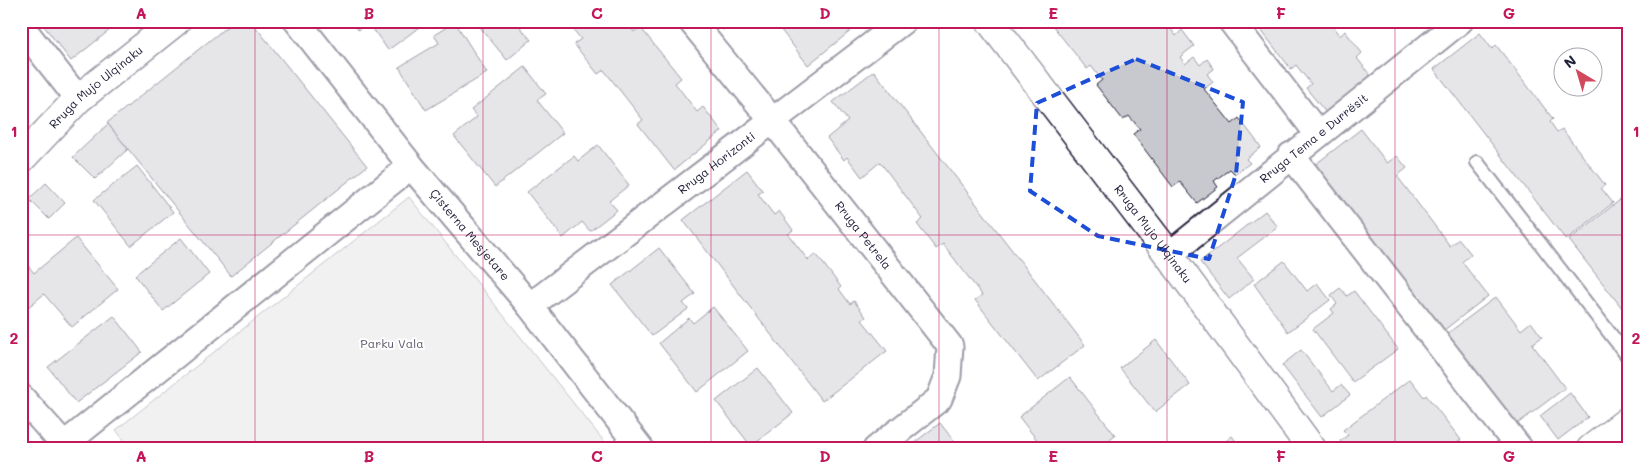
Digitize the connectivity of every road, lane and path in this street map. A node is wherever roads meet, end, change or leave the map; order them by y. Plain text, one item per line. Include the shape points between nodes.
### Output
1 (176, 21) edge
2 (297, 21) edge
3 (691, 21) edge
4 (903, 21) edge
5 (990, 21) edge
6 (1230, 21) edge
7 (1460, 21) edge
8 (21, 26) edge
9 (78, 99) junction
10 (772, 120) junction
11 (1318, 134) junction
12 (1291, 156) junction
13 (21, 159) edge
14 (1477, 162) dead end
15 (411, 166) junction
16 (1169, 254) junction
17 (530, 306) junction
18 (1629, 358) edge
19 (21, 397) edge
20 (1629, 420) edge
21 (67, 447) edge
22 (641, 449) edge
23 (876, 449) edge
24 (1312, 449) edge
25 (1520, 449) edge
26 (1591, 449) edge

1 - 9 street, Rruga Mujo Ulqinaku
2 - 15 street, Çisterna Mesjetare
3 - 10 street, Rruga Petrela
4 - 10 street, Rruga Horizonti
5 - 16 street, Rruga Mujo Ulqinaku
6 - 11 street
7 - 11 street, Rruga Tema e Durrësit
8 - 9 street
9 - 13 street, Rruga Mujo Ulqinaku
10 - 17 street, Rruga Horizonti
10 - 23 street, Rruga Petrela via 950,346 948,376 939,399
11 - 12 street, Rruga Tema e Durrësit
12 - 16 street, Rruga Tema e Durrësit
12 - 25 street
14 - 18 lane
15 - 17 street, Çisterna Mesjetare
15 - 21 street
16 - 24 street, Rruga Mujo Ulqinaku
17 - 22 street, Çisterna Mesjetare
19 - 21 street
20 - 26 street

